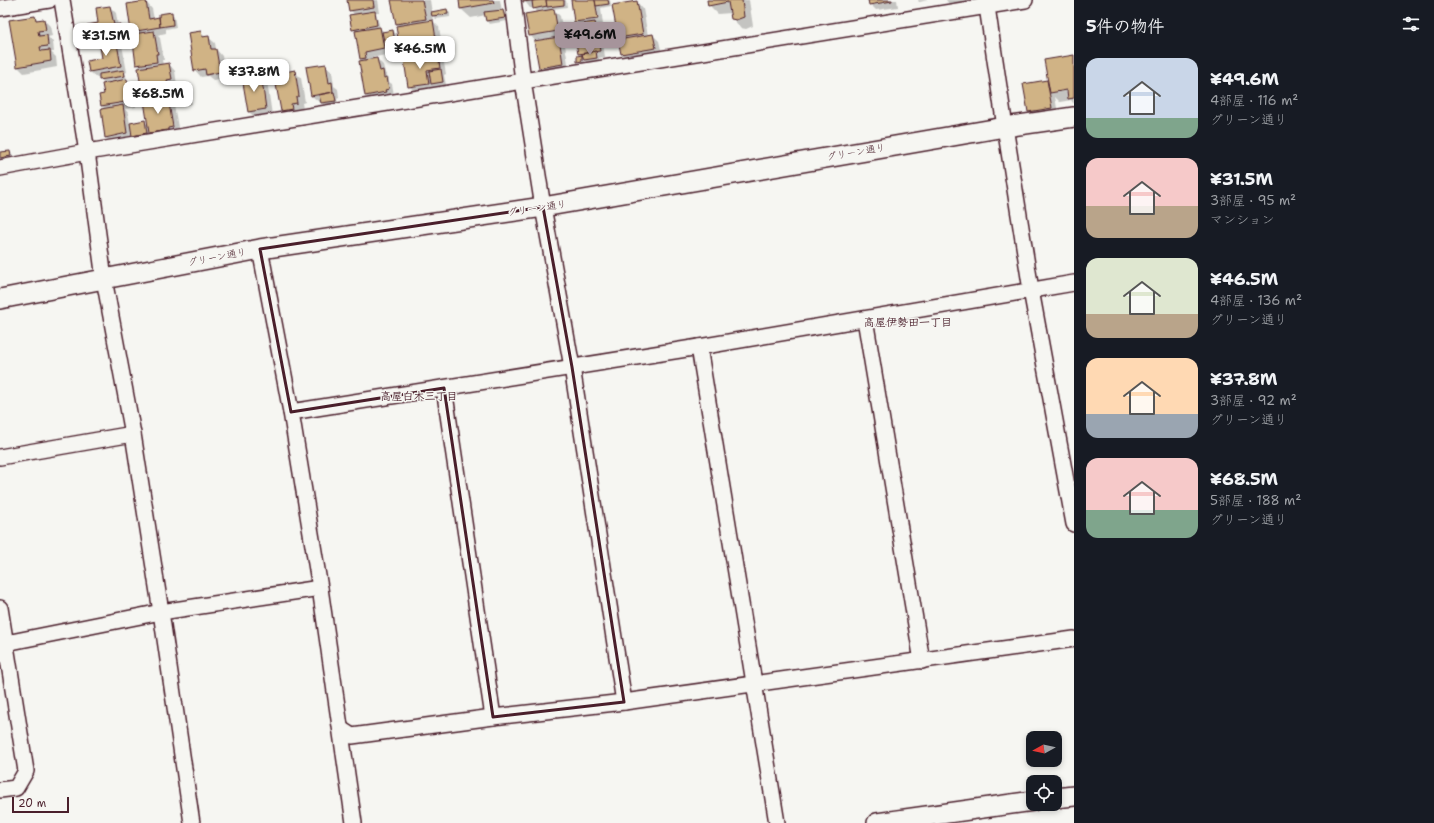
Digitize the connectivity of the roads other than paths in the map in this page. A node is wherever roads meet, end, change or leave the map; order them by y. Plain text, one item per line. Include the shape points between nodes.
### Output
1 (49, 0) edge
2 (62, 0) edge
3 (513, 0) edge
4 (1025, 0) edge
5 (987, 3) edge
6 (0, 8) edge
7 (523, 81) junction
8 (1074, 117) edge
9 (1005, 126) junction
10 (87, 152) junction
11 (0, 168) edge
12 (543, 207) junction
13 (260, 249) junction
14 (104, 279) junction
15 (1074, 283) edge
16 (1031, 290) junction
17 (0, 299) edge
18 (865, 319) junction
19 (699, 347) junction
20 (572, 367) junction
21 (444, 388) junction
22 (291, 412) junction
23 (133, 434) junction
24 (0, 457) edge
25 (1074, 524) edge
26 (320, 588) junction
27 (0, 608) edge
28 (161, 612) junction
29 (1074, 639) edge
30 (6, 643) junction
31 (922, 661) junction
32 (755, 683) junction
33 (624, 702) junction
34 (493, 717) junction
35 (341, 729) junction
36 (0, 790) edge
37 (1074, 796) edge
38 (1062, 797) edge
39 (1026, 802) edge
40 (192, 823) edge
41 (354, 823) edge
42 (777, 823) edge
43 (877, 823) edge

1 - 6 street
2 - 10 street
3 - 7 street
4 - 5 street
5 - 7 street
5 - 9 street
7 - 10 street
7 - 12 street
8 - 9 street, グリーン通り
9 - 12 street, グリーン通り
9 - 16 street
10 - 11 street
10 - 14 street
12 - 13 street, グリーン通り
12 - 20 street
13 - 14 street, グリーン通り
13 - 22 street
14 - 17 street, グリーン通り
14 - 23 street
15 - 16 street
16 - 18 street
16 - 25 street
18 - 19 street
18 - 31 street
19 - 20 street
19 - 32 street
20 - 21 street
20 - 33 street
21 - 22 street
21 - 34 street
22 - 26 street
23 - 24 street
23 - 28 street
26 - 28 street
26 - 35 street
27 - 30 street
28 - 30 street
28 - 40 street
29 - 31 street
30 - 36 street via 26,771 16,788
31 - 32 street
32 - 33 street
32 - 42 street
33 - 34 street
34 - 35 street via 352,736
35 - 41 street
37 - 38 street
39 - 43 street

